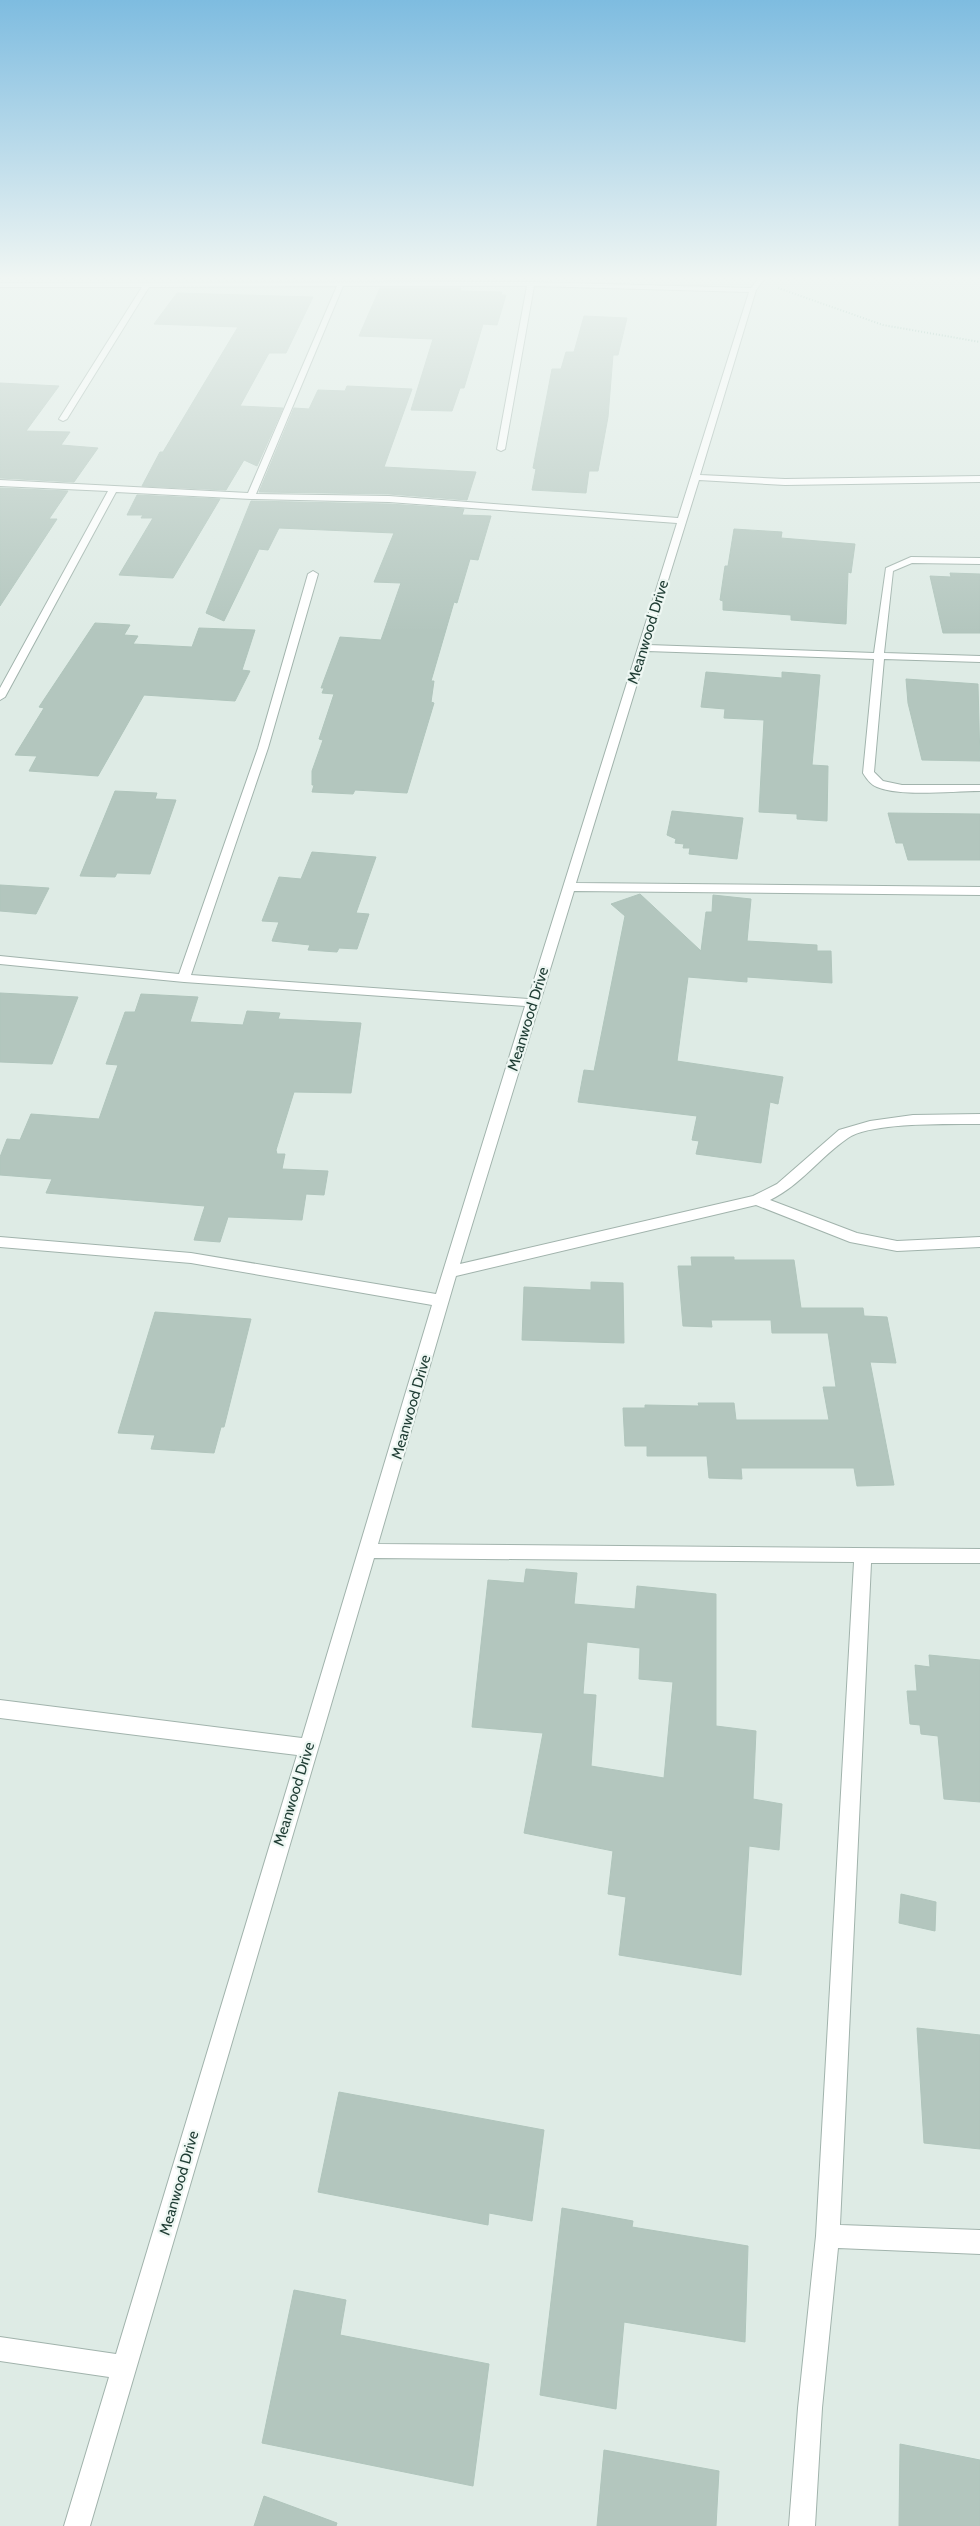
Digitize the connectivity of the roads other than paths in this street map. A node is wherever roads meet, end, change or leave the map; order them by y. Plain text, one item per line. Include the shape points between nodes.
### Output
1 (77, 396) edge
2 (294, 396) edge
3 (511, 396) edge
4 (721, 396) edge
5 (63, 419) dead end
6 (501, 449) dead end
7 (697, 477) junction
8 (980, 479) edge
9 (0, 483) edge
10 (114, 489) junction
11 (252, 496) junction
12 (682, 521) junction
13 (980, 562) edge
14 (313, 574) dead end
15 (642, 648) junction
16 (878, 656) junction
17 (980, 659) edge
18 (0, 697) edge
19 (980, 788) edge
20 (570, 887) junction
21 (980, 891) edge
22 (0, 960) edge
23 (184, 978) junction
24 (533, 1002) junction
25 (980, 1119) edge
26 (757, 1200) junction
27 (0, 1242) edge
28 (980, 1242) edge
29 (450, 1272) junction
30 (442, 1301) junction
31 (369, 1551) junction
32 (863, 1556) junction
33 (980, 1556) edge
34 (0, 1709) edge
35 (308, 1748) junction
36 (828, 2236) junction
37 (980, 2242) edge
38 (0, 2349) edge
39 (125, 2367) junction
40 (77, 2526) edge
41 (802, 2526) edge

1 - 5 street
2 - 11 street
3 - 6 street
4 - 7 street, Meanwood Drive
7 - 8 street via 785,482
7 - 12 street, Meanwood Drive
9 - 10 street
10 - 11 street
10 - 18 street
11 - 12 street via 389,499
12 - 15 street, Meanwood Drive
13 - 16 street via 911,560 889,570
14 - 23 street via 263,748
15 - 16 street
15 - 20 street, Meanwood Drive
16 - 17 street
16 - 19 street via 868,773 879,784 902,788
20 - 21 street
20 - 24 street, Meanwood Drive
22 - 23 street
23 - 24 street
24 - 29 street, Meanwood Drive
25 - 26 street via 913,1120 844,1133 782,1188
26 - 28 street via 855,1238 897,1246
26 - 29 street
27 - 30 street via 191,1258
29 - 30 street, Meanwood Drive
30 - 31 street, Meanwood Drive
31 - 32 street
31 - 35 street, Meanwood Drive
32 - 33 street
32 - 36 street
34 - 35 street
35 - 39 street, Meanwood Drive
36 - 37 street
36 - 41 street via 810,2408
38 - 39 street
39 - 40 street, Meanwood Drive

